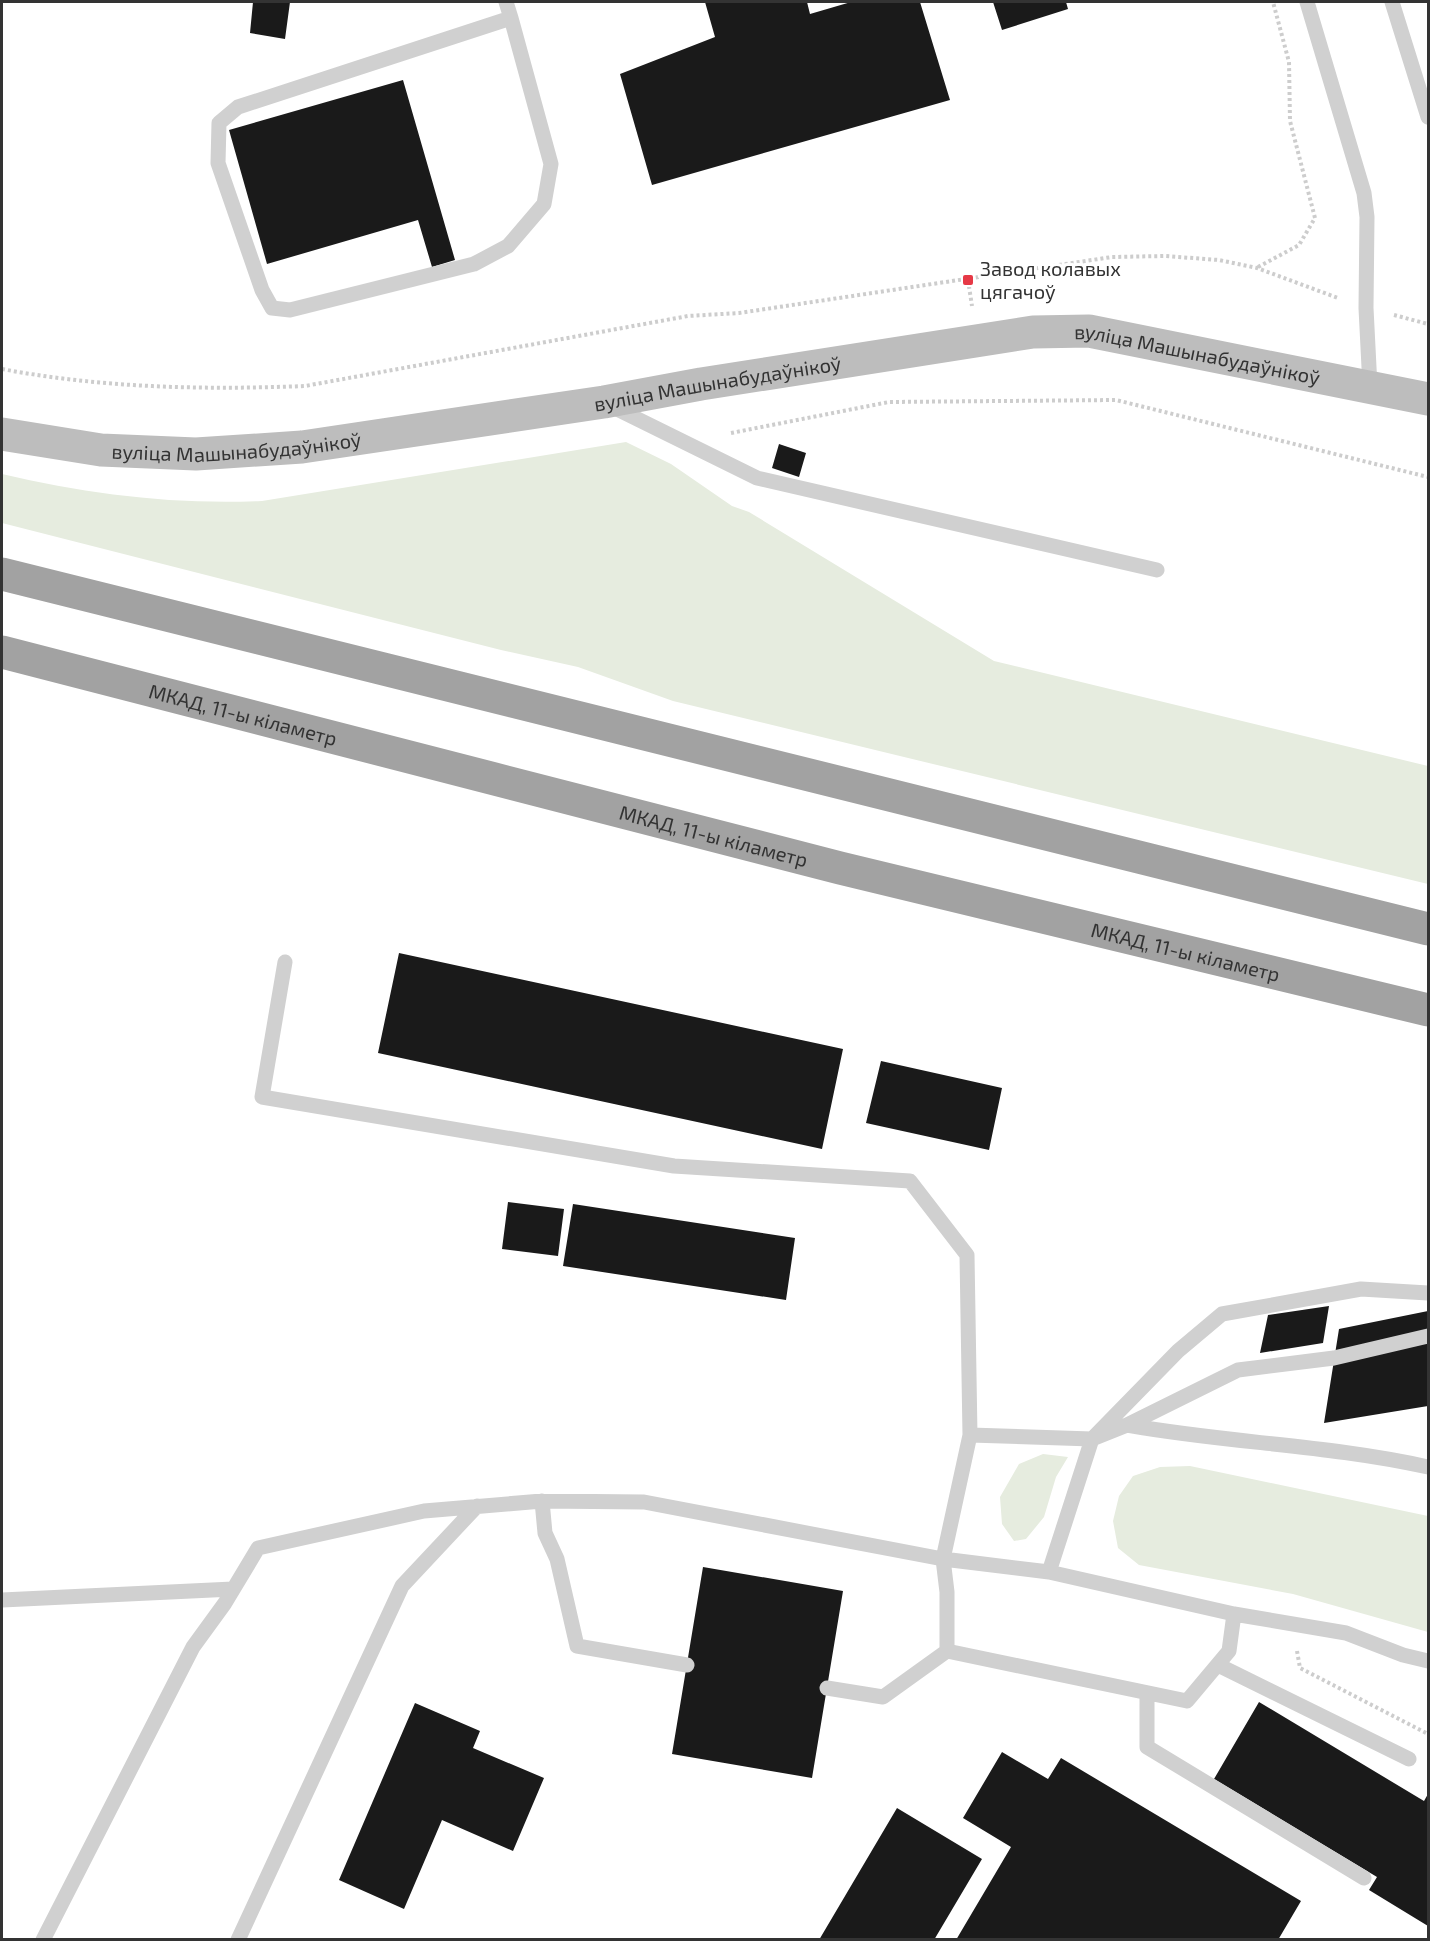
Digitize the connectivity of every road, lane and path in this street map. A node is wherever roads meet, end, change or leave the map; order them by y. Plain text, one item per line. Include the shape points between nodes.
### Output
1 (506, 2) edge
2 (1273, 2) edge
3 (1307, 2) edge
4 (1392, 2) edge
5 (511, 18) junction
6 (1428, 117) edge
7 (1257, 268) junction
8 (1365, 308) junction
9 (1428, 324) edge
10 (2, 369) edge
11 (1370, 387) junction
12 (1428, 399) edge
13 (604, 402) junction
14 (2, 434) edge
15 (681, 443) junction
16 (1428, 477) edge
17 (1157, 570) dead end
18 (2, 574) edge
19 (2, 652) edge
20 (1428, 929) edge
21 (285, 962) dead end
22 (1428, 1010) edge
23 (1428, 1293) edge
24 (1428, 1336) edge
25 (1128, 1425) junction
26 (970, 1436) junction
27 (1092, 1439) junction
28 (1428, 1467) edge
29 (542, 1501) junction
30 (477, 1506) junction
31 (943, 1559) junction
32 (1049, 1572) junction
33 (233, 1589) junction
34 (2, 1600) edge
35 (1234, 1614) junction
36 (1291, 1624) junction
37 (947, 1651) junction
38 (1428, 1661) edge
39 (687, 1665) dead end
40 (1218, 1665) junction
41 (827, 1688) dead end
42 (1147, 1693) junction
43 (1428, 1734) edge
44 (1409, 1760) dead end
45 (1364, 1878) dead end
46 (43, 1940) edge
47 (238, 1940) edge

1 - 5 lane
2 - 7 path via 1289,62 1290,121 1315,218 1299,245
3 - 8 lane via 1364,193
4 - 6 lane
5 - 5 lane via 551,164 544,204 508,246 474,264 290,310 273,308 262,290 218,163 219,123 238,107
7 - 8 path
7 - 10 path via 1219,260 1112,257 739,313 688,316 305,386 113,385
8 - 9 path
8 - 11 lane
11 - 12 main road, вуліца Машынабудаўнікоў
11 - 13 main road, вуліца Машынабудаўнікоў via 1089,331 1033,332
13 - 14 main road, вуліца Машынабудаўнікоў via 242,453 101,450
13 - 15 lane
15 - 16 path via 889,402 1116,400
15 - 17 lane via 758,478
18 - 20 highway
19 - 22 highway, МКАД, 11-ы кіламетр via 840,868
21 - 26 lane via 262,1097 674,1166 910,1181 967,1255
23 - 27 lane via 1361,1289 1222,1314 1178,1351
24 - 25 lane via 1334,1358 1238,1370
25 - 27 lane
25 - 28 lane
26 - 27 lane
26 - 31 lane
27 - 32 lane
29 - 30 lane
29 - 31 lane via 644,1502
29 - 39 lane via 544,1533 557,1559 577,1646
30 - 33 lane via 424,1511 258,1548
30 - 47 lane via 402,1586
31 - 32 lane
31 - 37 lane
32 - 35 lane
33 - 34 lane
33 - 46 lane via 193,1647
35 - 36 lane
35 - 40 lane via 1229,1651
36 - 38 lane via 1346,1633
36 - 43 path via 1300,1668
37 - 41 lane via 883,1697
37 - 42 lane
40 - 42 lane via 1187,1701
40 - 44 lane
42 - 45 lane via 1147,1747

